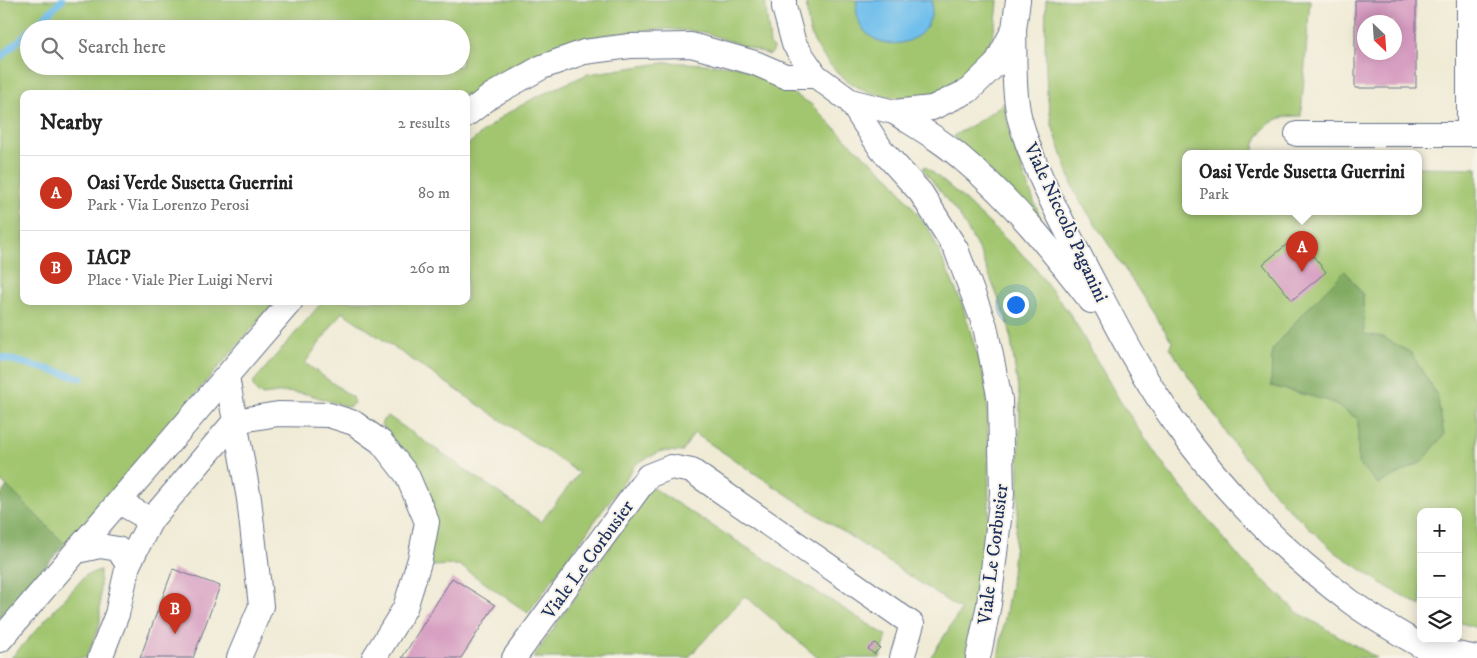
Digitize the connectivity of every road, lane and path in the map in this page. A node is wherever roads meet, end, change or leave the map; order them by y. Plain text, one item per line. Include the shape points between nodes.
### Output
1 (784, 0) edge
2 (1018, 0) edge
3 (1470, 0) edge
4 (1014, 29) junction
5 (816, 76) junction
6 (850, 101) junction
7 (470, 112) edge
8 (894, 112) junction
9 (1298, 134) dead end
10 (1473, 134) edge
11 (288, 305) edge
12 (1130, 351) junction
13 (226, 377) junction
14 (235, 421) junction
15 (119, 502) junction
16 (151, 520) junction
17 (77, 551) junction
18 (128, 565) junction
19 (0, 640) edge
20 (1434, 653) edge
21 (100, 658) edge
22 (239, 658) edge
23 (374, 658) edge
24 (514, 658) edge
25 (902, 658) edge
26 (978, 658) edge
27 (1477, 658) edge

1 - 5 street via 794,44
2 - 4 street
3 - 10 street
4 - 8 street via 996,64 968,91 932,108
4 - 12 street, Viale Niccolò Paganini via 1020,119 1029,145 1069,235
5 - 6 street
5 - 7 street via 785,76 691,45 630,46 584,52 542,66
6 - 8 street
6 - 26 street, Viale Le Corbusier via 881,149 921,193 956,249 985,326 1000,400 1002,494
8 - 12 street, Viale Niccolò Paganini via 941,141 997,192 1032,228
9 - 10 street
11 - 13 street
12 - 20 street, Viale Niccolò Paganini via 1176,424 1218,477 1269,532 1352,603
13 - 14 street
13 - 15 street
14 - 16 street
14 - 22 street via 249,499 261,606
14 - 23 street via 278,414 329,415 354,423 381,442 407,475 427,522 405,608
15 - 16 street
15 - 17 street
16 - 18 street
17 - 18 street via 100,546 118,549
17 - 19 street
18 - 21 street via 116,614
20 - 27 street, Viale Niccolò Paganini
24 - 25 street, Viale Le Corbusier via 648,476 671,467 692,471 912,624

